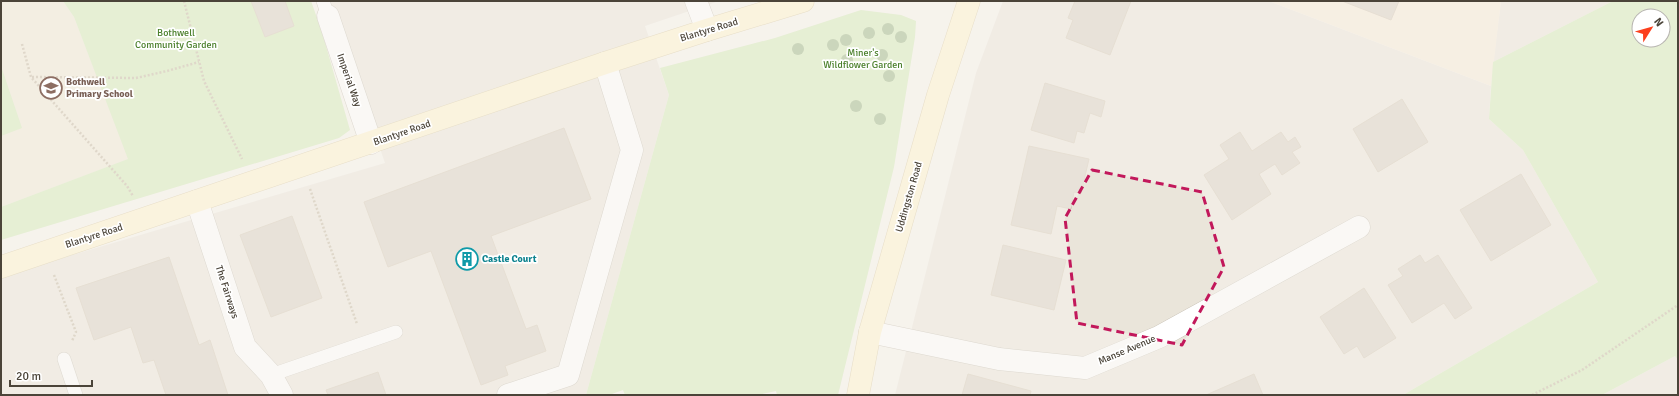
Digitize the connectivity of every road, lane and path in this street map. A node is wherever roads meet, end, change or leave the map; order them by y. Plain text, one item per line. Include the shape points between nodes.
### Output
1 (184, 1) edge
2 (696, 1) edge
3 (803, 1) edge
4 (969, 1) edge
5 (325, 8) edge
6 (707, 30) junction
7 (22, 44) dead end
8 (199, 62) junction
9 (605, 63) junction
10 (31, 77) junction
11 (371, 143) junction
12 (301, 166) junction
13 (253, 182) junction
14 (197, 201) junction
15 (146, 218) junction
16 (1360, 227) dead end
17 (45, 252) junction
18 (1, 267) edge
19 (1678, 305) edge
20 (396, 332) dead end
21 (870, 332) junction
22 (364, 344) junction
23 (64, 359) joint
24 (271, 375) junction
25 (76, 395) edge
26 (282, 395) edge
27 (508, 395) edge
28 (858, 395) edge
29 (1532, 395) edge

1 - 8 path
2 - 6 street
3 - 6 street, Blantyre Road
4 - 21 street, Uddingston Road via 938,95
5 - 11 street, Imperial Way
6 - 9 street, Blantyre Road
7 - 10 path
8 - 10 path via 136,78
8 - 13 path via 204,81
9 - 11 street, Blantyre Road
9 - 27 street via 632,150 568,375
10 - 15 path via 127,186
11 - 12 street, Blantyre Road
12 - 13 street, Blantyre Road
12 - 22 path
13 - 14 street, Blantyre Road
14 - 15 street, Blantyre Road
14 - 24 street, The Fairways via 245,347
15 - 17 street, Blantyre Road
16 - 21 street, Manse Avenue via 1159,337 1085,368 999,359
17 - 18 street, Blantyre Road
17 - 23 path via 76,332
19 - 29 path via 1582,370
20 - 22 lane
21 - 28 street, Uddingston Road
22 - 24 lane
23 - 25 lane
24 - 26 street, The Fairways

